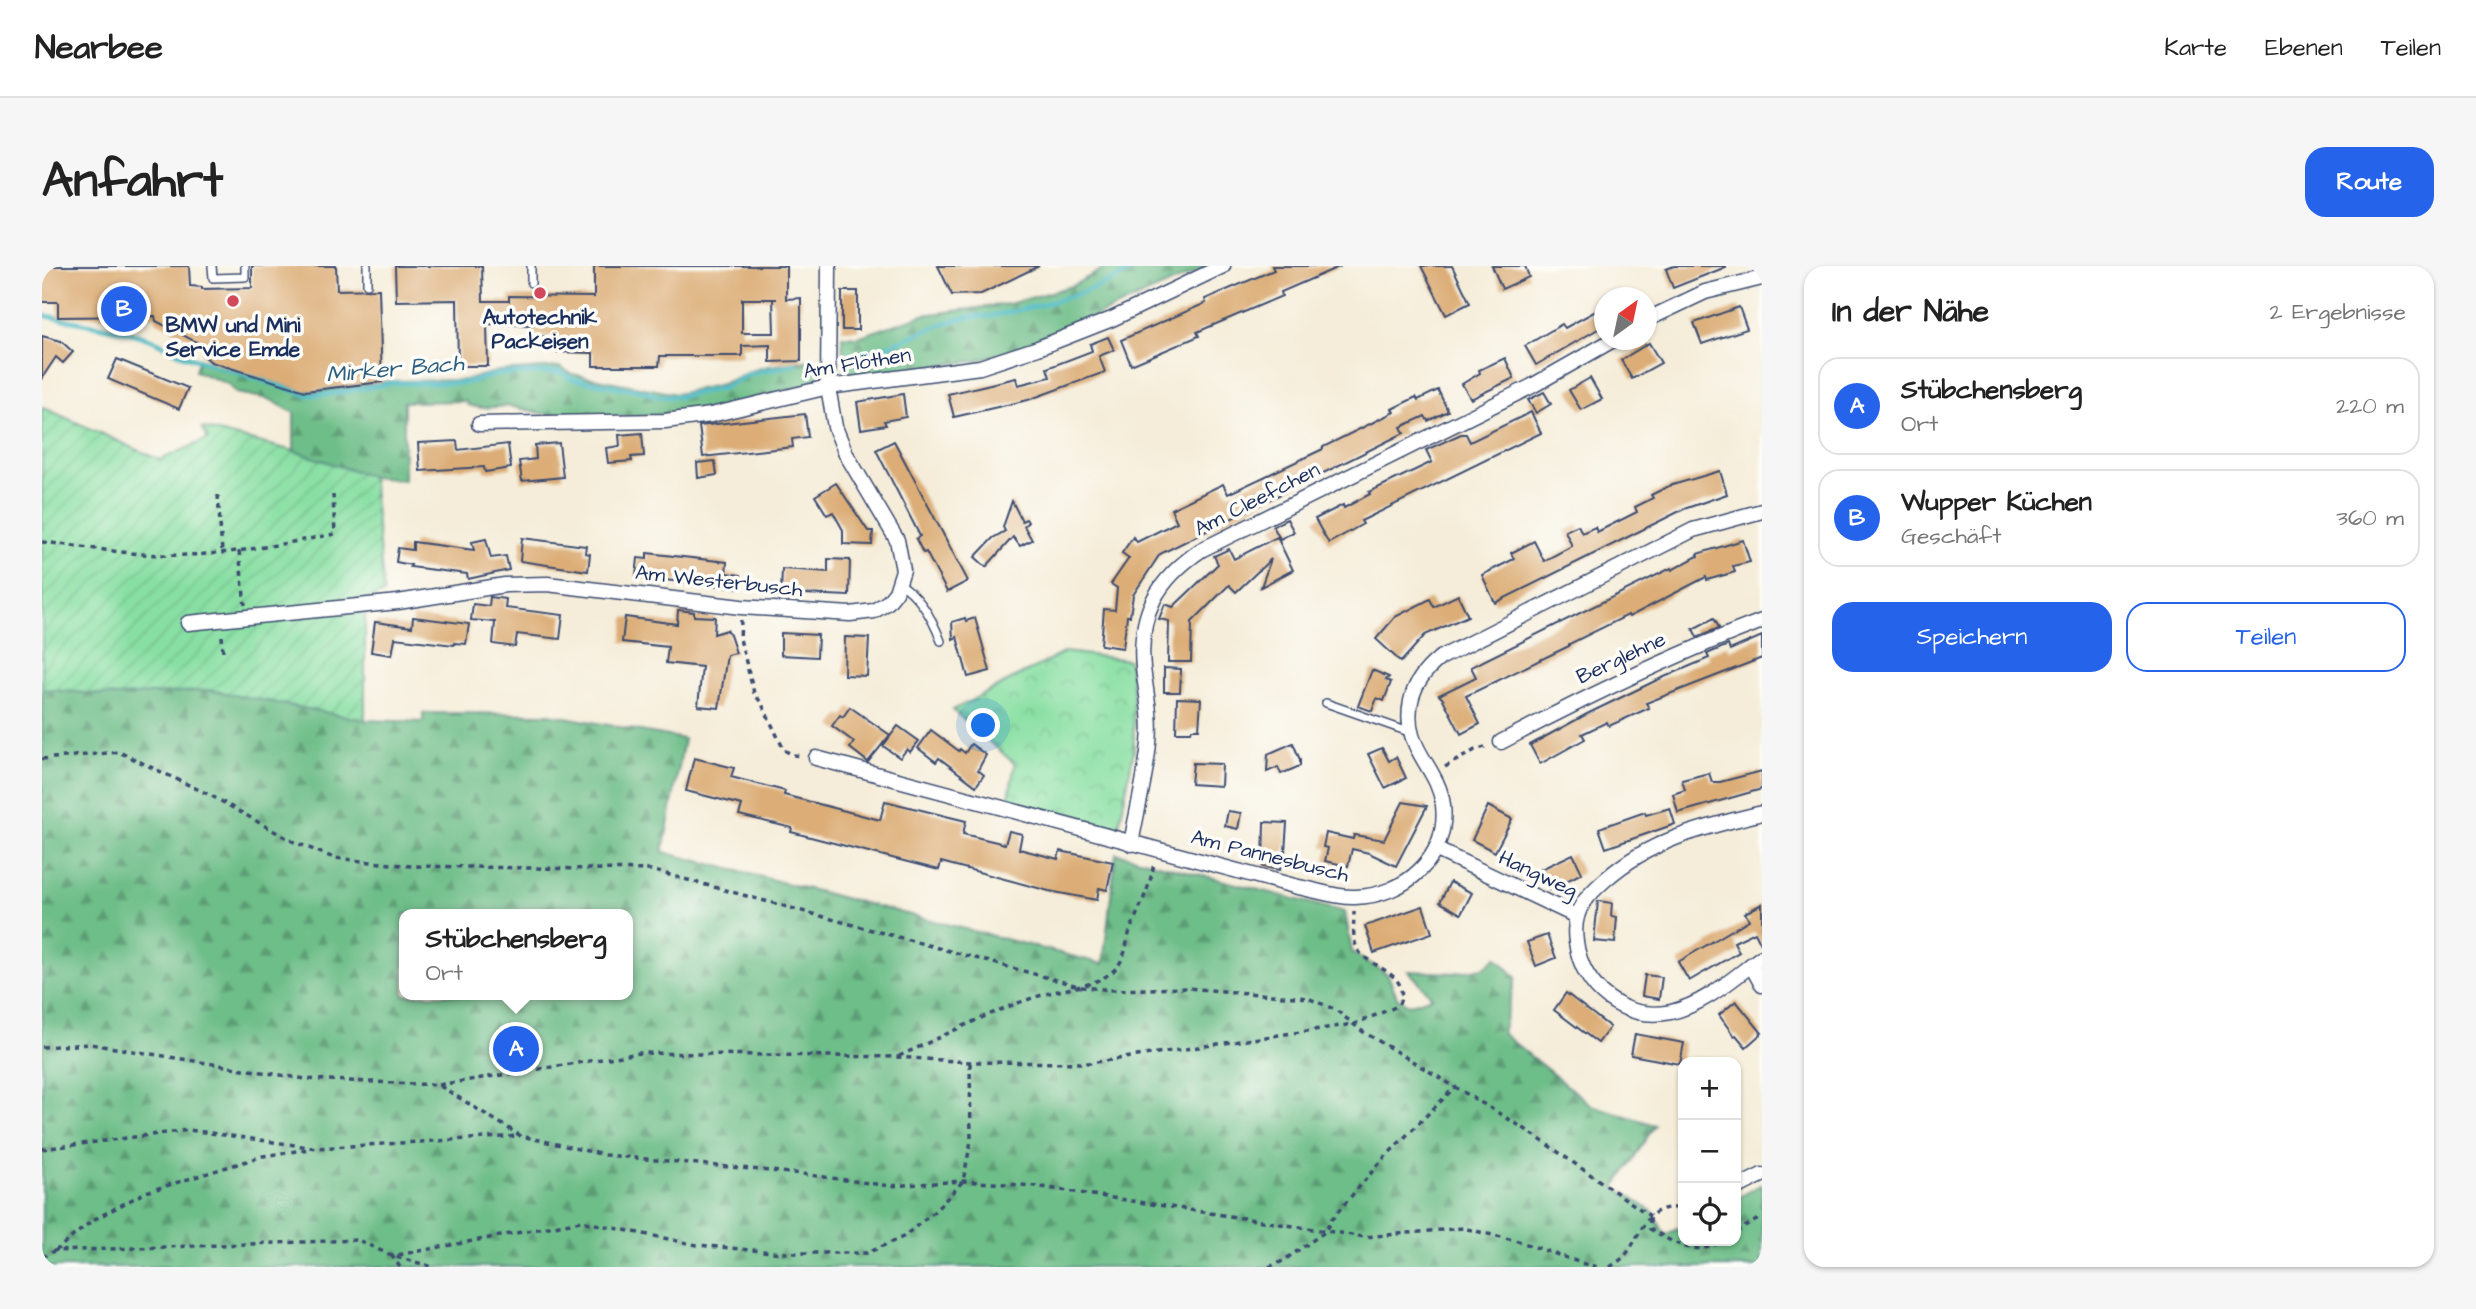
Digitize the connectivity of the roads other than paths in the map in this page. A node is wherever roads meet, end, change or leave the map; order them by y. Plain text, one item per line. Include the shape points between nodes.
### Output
1 (212, 266) edge
2 (245, 266) edge
3 (367, 266) edge
4 (531, 266) edge
5 (829, 266) edge
6 (1223, 266) edge
7 (1762, 278) edge
8 (531, 283) dead end
9 (368, 284) dead end
10 (1657, 315) edge
11 (1595, 350) edge
12 (828, 387) junction
13 (479, 425) dead end
14 (1762, 511) edge
15 (900, 583) junction
16 (1762, 621) edge
17 (188, 623) dead end
18 (941, 641) dead end
19 (1326, 703) dead end
20 (1409, 732) junction
21 (1501, 742) dead end
22 (816, 758) dead end
23 (1762, 813) edge
24 (1131, 844) junction
25 (1437, 850) junction
26 (1576, 916) junction
27 (1757, 961) edge
28 (1762, 985) edge
29 (1762, 1175) edge
30 (1741, 1186) edge

1 - 2 lane via 213,278 245,277
3 - 9 lane
4 - 8 lane
5 - 12 street
6 - 12 street, Am Flöthen via 1112,319 980,367
7 - 10 street via 1705,292
11 - 24 street, Am Cleefchen via 1180,564 1160,587 1143,630 1149,743
12 - 13 street, Am Flöthen via 711,415 665,421
12 - 15 street via 835,427 846,454 897,540 903,570
14 - 20 street via 1693,530 1440,658 1413,692
15 - 17 street, Am Westerbusch via 888,602 874,611 849,614 741,607 547,584 505,584 398,602
15 - 18 lane via 910,590
16 - 21 street, Berglehne via 1702,643
19 - 20 lane
20 - 25 street via 1443,806
22 - 24 street, Am Pannesbusch
23 - 26 street, Hangweg via 1688,831 1641,853 1594,889
24 - 25 street, Am Pannesbusch via 1353,898 1397,888
25 - 26 street, Hangweg
26 - 27 street via 1577,953 1585,973 1612,1002 1632,1012 1651,1015 1686,1008
27 - 28 street
29 - 30 street

